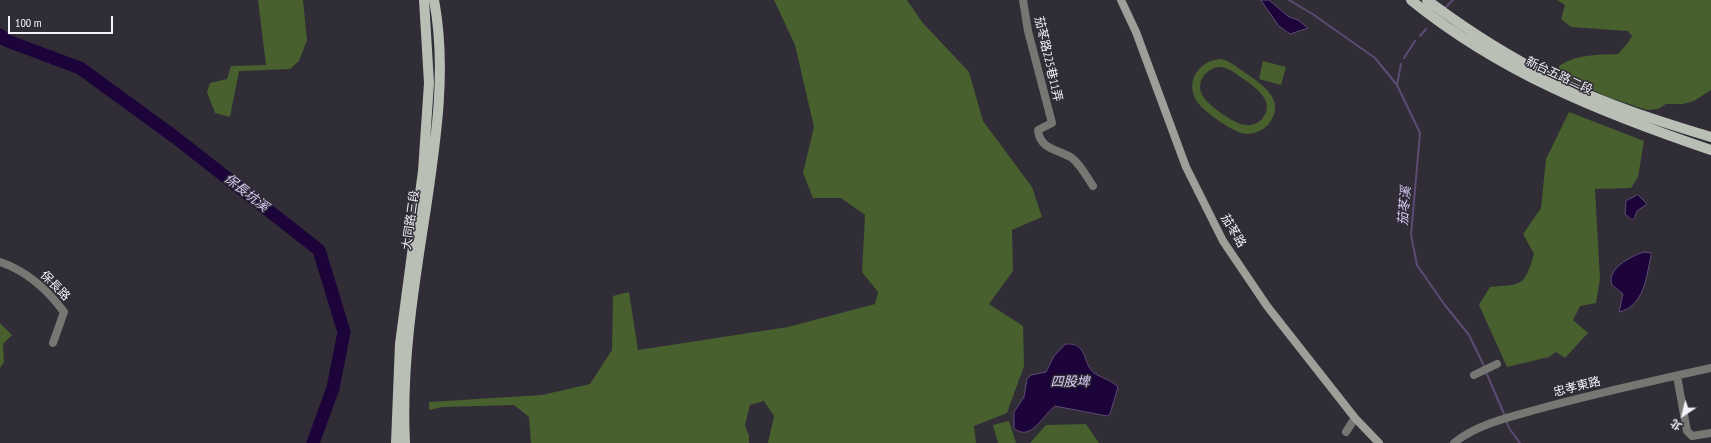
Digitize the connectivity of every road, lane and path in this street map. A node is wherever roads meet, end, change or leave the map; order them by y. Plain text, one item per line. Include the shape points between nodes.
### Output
1 (424, 0) edge
2 (434, 0) edge
3 (1023, 0) edge
4 (1121, 0) edge
5 (1410, 0) edge
6 (1427, 0) edge
7 (1711, 137) edge
8 (1711, 150) edge
9 (1093, 186) dead end
10 (0, 262) edge
11 (53, 343) dead end
12 (1497, 364) dead end
13 (1711, 368) edge
14 (1474, 375) dead end
15 (1676, 376) junction
16 (1356, 418) junction
17 (1346, 432) dead end
18 (1711, 433) edge
19 (396, 443) edge
20 (405, 443) edge
21 (1379, 443) edge
22 (1454, 443) edge

1 - 19 main road, 大同路三段 via 429,83 423,171 400,344
2 - 20 main road, 大同路三段 via 440,92 408,345
3 - 9 street, 茄苳路225巷11弄 via 1028,31 1052,123 1038,130 1038,136 1044,145 1073,159
4 - 16 street, 茄苳路 via 1136,32 1186,167 1223,240 1267,306
5 - 8 main road, 新台五路二段 via 1464,39 1541,84
6 - 7 main road, 新台五路二段 via 1481,38 1555,80 1630,112
10 - 11 street, 保長路 via 18,268 39,285 64,312
12 - 14 street
13 - 15 street, 忠孝東路
15 - 18 street via 1687,431 1692,436
15 - 22 street, 忠孝東路 via 1514,416 1495,422
16 - 17 street
16 - 21 street, 茄苳路

